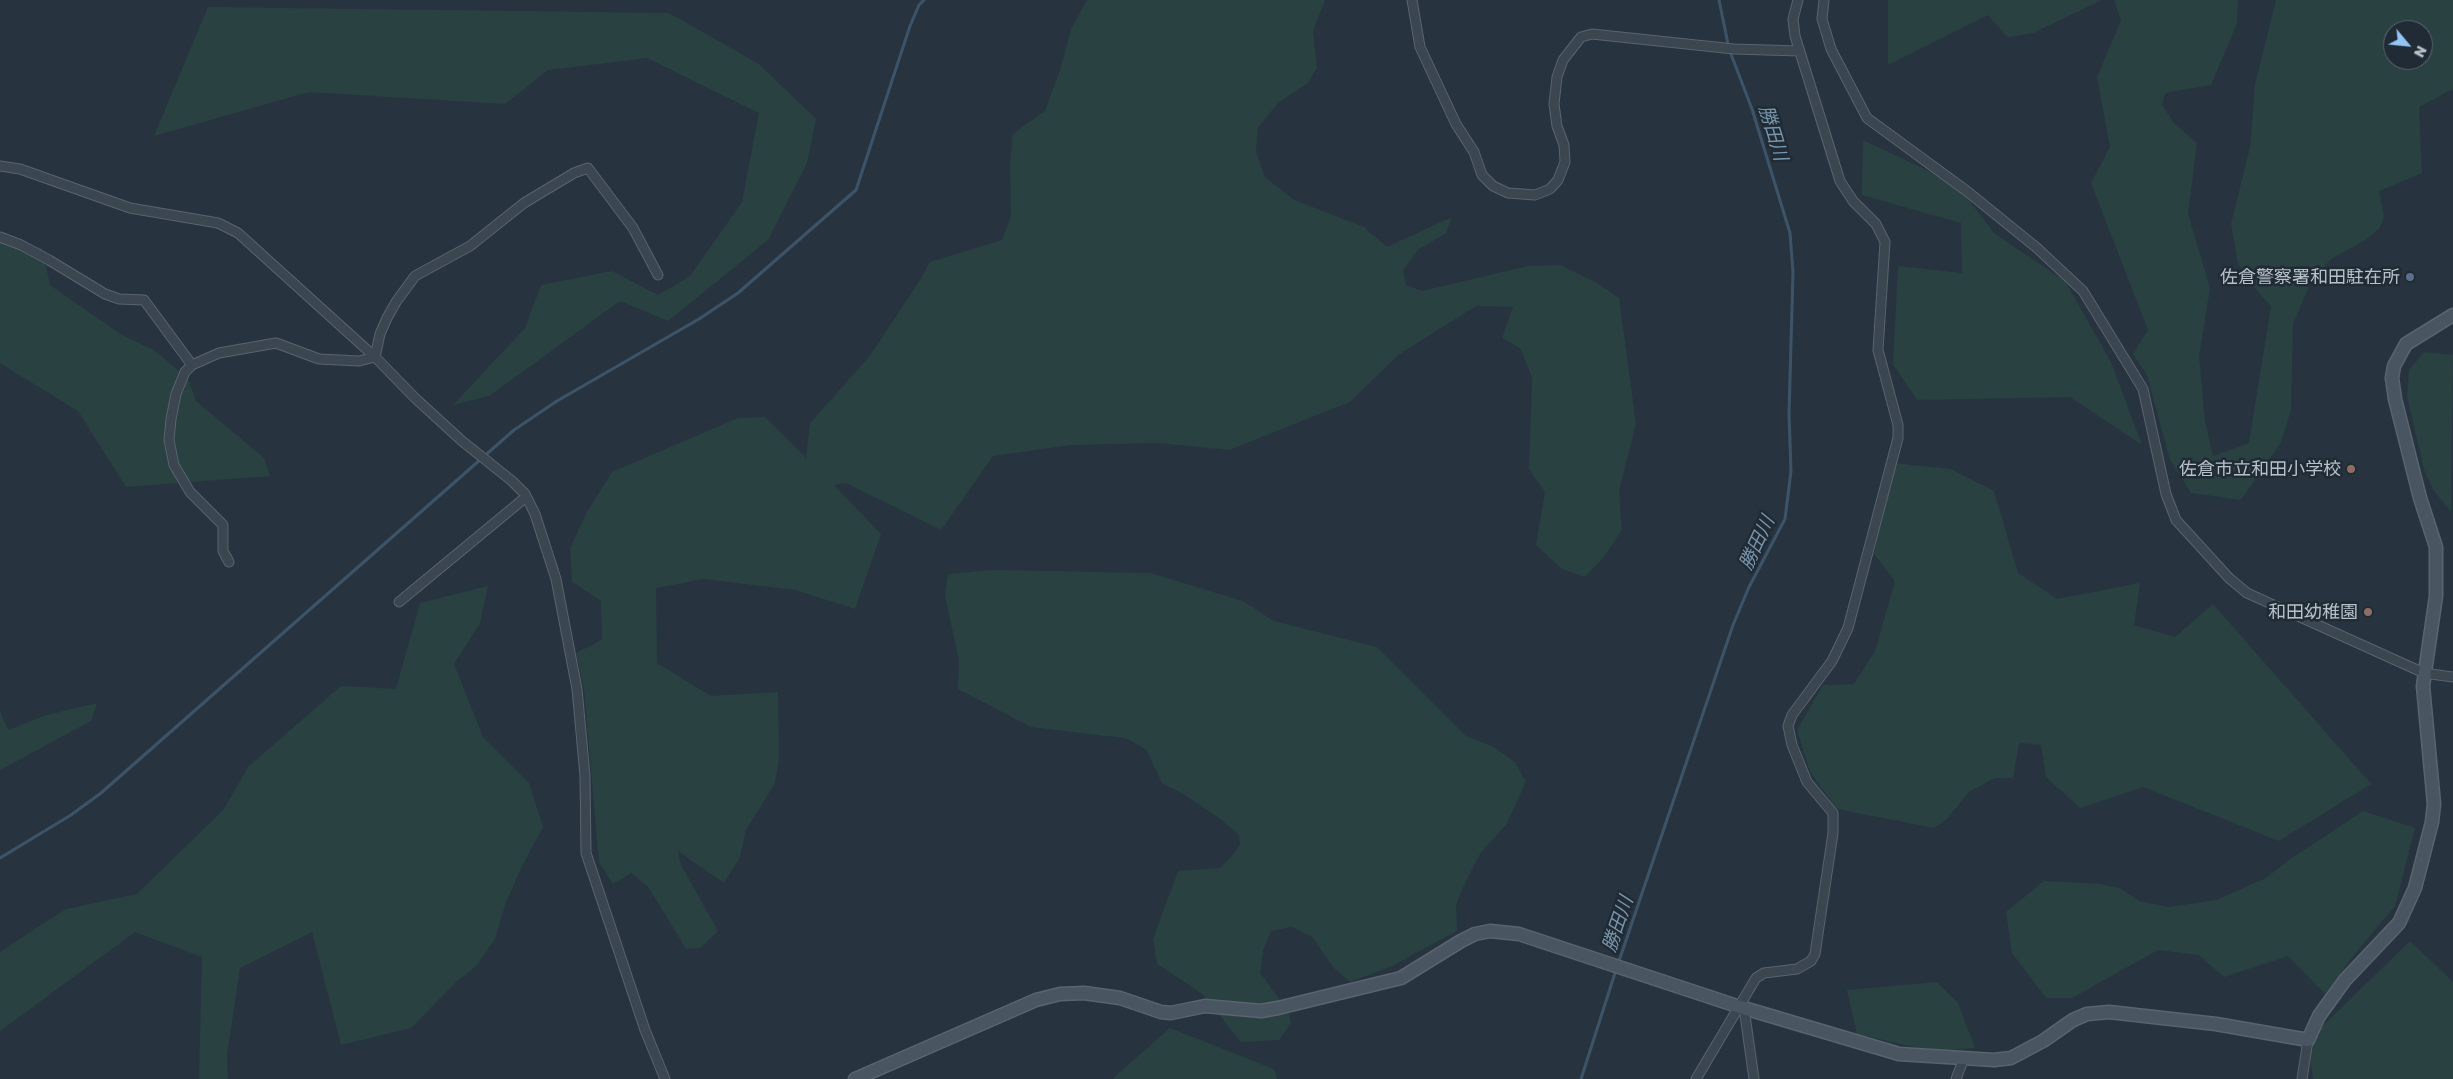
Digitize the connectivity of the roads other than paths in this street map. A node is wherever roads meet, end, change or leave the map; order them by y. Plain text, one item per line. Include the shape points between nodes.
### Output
1 (1412, 0) edge
2 (1798, 0) edge
3 (1824, 0) edge
4 (1800, 51) junction
5 (0, 166) edge
6 (0, 237) edge
7 (658, 275) dead end
8 (2453, 315) edge
9 (375, 357) junction
10 (192, 365) junction
11 (526, 496) junction
12 (229, 562) dead end
13 (399, 602) dead end
14 (2424, 673) junction
15 (2453, 677) edge
16 (1741, 1007) junction
17 (2308, 1040) junction
18 (1964, 1058) junction
19 (664, 1079) edge
20 (855, 1079) edge
21 (1696, 1079) edge
22 (1754, 1079) edge
23 (1956, 1079) edge
24 (2302, 1079) edge

1 - 4 street via 1420,47 1456,124 1474,152 1482,175 1493,186 1508,193 1535,195 1550,189 1558,180 1565,162 1554,104 1557,77 1563,60 1581,37 1592,34 1734,49
2 - 4 street via 1793,19
3 - 14 street via 1822,19 1831,49 1867,118 1968,192 2037,248 2083,291 2143,389 2166,494 2176,520 2247,593
4 - 16 street via 1840,181 1853,201 1876,224 1885,242 1878,350 1898,425 1898,438 1848,628 1832,661 1792,715 1788,726 1807,782 1833,814 1815,954 1811,961 1797,969 1764,973 1756,978
5 - 9 street via 20,169 130,208 218,223 238,233
6 - 10 street via 49,260 105,294 119,299 144,300
7 - 9 street via 634,228 588,168 524,203 470,246 415,276 387,318
8 - 14 street via 2406,344 2394,366 2392,378 2394,399 2436,546 2436,596
9 - 10 street via 359,361 319,359 276,343 219,353
9 - 11 street via 462,441
10 - 12 street via 185,372 176,394 169,440 174,465 190,492 223,525 223,551
11 - 13 street
11 - 19 street via 556,579 577,689 585,776 586,853
14 - 15 street
14 - 17 street via 2434,804 2415,888 2399,923 2345,980 2319,1016
16 - 18 street via 1885,1052
16 - 20 street via 1518,934 1490,931 1461,941 1401,978 1270,1010 1205,1006 1171,1013 1120,998 1060,994
16 - 21 street
16 - 22 street
17 - 18 street via 2216,1024 2109,1012 2087,1014 2072,1020 2030,1050 2011,1058
17 - 24 street
18 - 23 street

